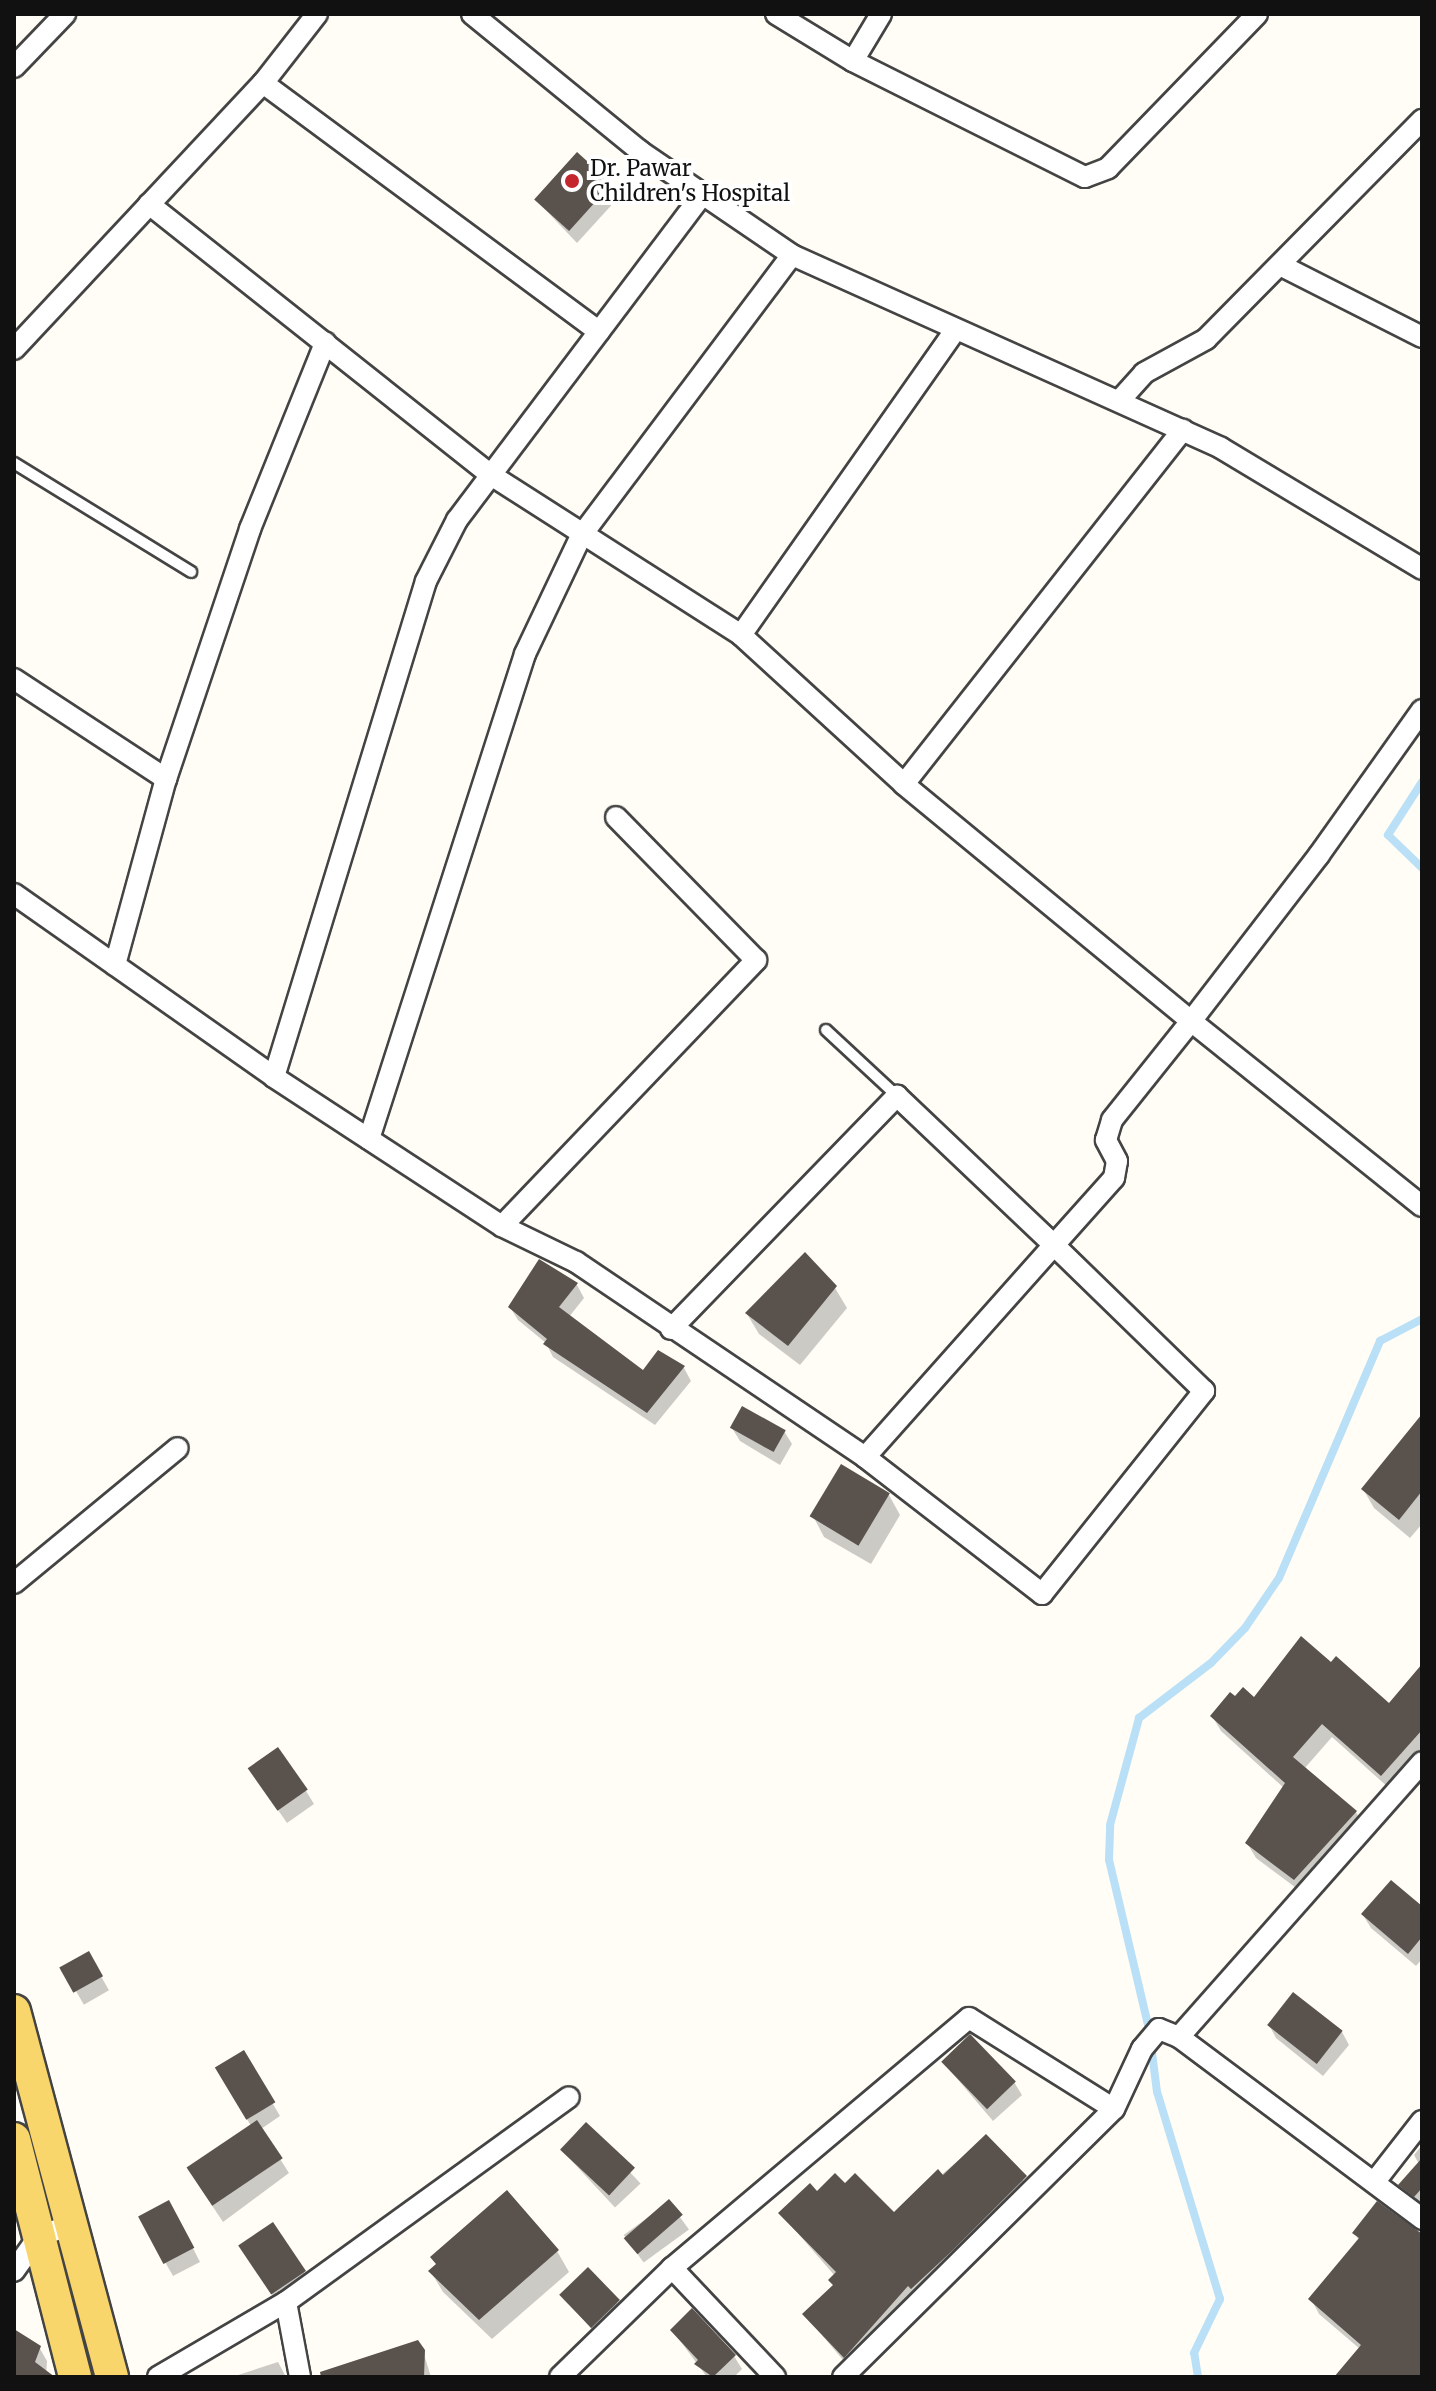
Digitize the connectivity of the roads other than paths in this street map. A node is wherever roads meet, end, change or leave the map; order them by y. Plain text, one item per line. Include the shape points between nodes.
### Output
1 (65, 14) edge
2 (317, 14) edge
3 (472, 14) edge
4 (776, 14) edge
5 (881, 14) edge
6 (1257, 14) edge
7 (853, 61) junction
8 (14, 67) edge
9 (263, 83) junction
10 (1422, 120) edge
11 (703, 194) junction
12 (149, 204) junction
13 (792, 255) junction
14 (1280, 265) junction
15 (599, 332) junction
16 (954, 332) junction
17 (1422, 337) edge
18 (325, 343) junction
19 (14, 349) edge
20 (1120, 400) junction
21 (1183, 430) junction
22 (14, 463) edge
23 (491, 475) junction
24 (581, 536) junction
25 (1418, 559) edge
26 (191, 572) dead end
27 (741, 635) junction
28 (14, 679) edge
29 (1422, 710) edge
30 (166, 779) junction
31 (904, 784) junction
32 (616, 817) dead end
33 (14, 894) edge
34 (115, 965) junction
35 (1191, 1021) junction
36 (826, 1030) dead end
37 (274, 1077) junction
38 (897, 1096) junction
39 (369, 1139) junction
40 (1422, 1206) edge
41 (502, 1226) junction
42 (1054, 1245) junction
43 (671, 1329) junction
44 (178, 1448) dead end
45 (865, 1457) junction
46 (14, 1583) edge
47 (1422, 1762) edge
48 (14, 2011) edge
49 (1179, 2037) junction
50 (569, 2097) dead end
51 (1114, 2109) junction
52 (1422, 2121) edge
53 (14, 2139) edge
54 (1376, 2180) junction
55 (1422, 2219) edge
56 (71, 2225) junction
57 (39, 2236) junction
58 (672, 2268) junction
59 (14, 2271) edge
60 (286, 2302) junction
61 (75, 2377) edge
62 (112, 2377) edge
63 (158, 2377) edge
64 (300, 2377) edge
65 (560, 2377) edge
66 (775, 2377) edge
67 (843, 2377) edge

1 - 8 street
2 - 9 street
3 - 11 street via 641,152
4 - 7 street
5 - 7 street
6 - 7 street via 1108,168 1085,177
9 - 12 street
9 - 15 street
10 - 14 street
11 - 13 street
11 - 15 street
12 - 18 street
12 - 19 street
13 - 16 street
13 - 24 street
14 - 17 street
14 - 20 street via 1206,339 1144,373
15 - 23 street
16 - 20 street
16 - 27 street
18 - 23 street
18 - 30 street via 258,505
20 - 21 street
21 - 25 street
21 - 31 street
22 - 26 lane
23 - 24 street
23 - 37 street via 457,520 426,581
24 - 27 street
24 - 39 street via 525,654
27 - 31 street
28 - 30 street
29 - 35 street
30 - 34 street
31 - 35 street
32 - 41 street via 756,960
33 - 34 street
34 - 37 street
35 - 40 street
35 - 42 street via 1112,1120 1106,1140 1117,1161 1114,1178
36 - 38 lane
37 - 39 street
38 - 42 street
38 - 43 street
39 - 41 street
41 - 43 street via 576,1262
42 - 45 street
42 - 45 street via 1204,1391 1042,1594
43 - 45 street
44 - 46 street
47 - 49 street
48 - 56 main road
49 - 51 street via 1159,2029 1142,2049
49 - 54 street
50 - 60 street
51 - 58 street via 969,2018
51 - 67 street
52 - 54 street
53 - 57 main road
54 - 55 street
56 - 57 street
56 - 62 main road
57 - 59 street
57 - 61 main road
58 - 65 street
58 - 66 street
60 - 63 street
60 - 64 street

